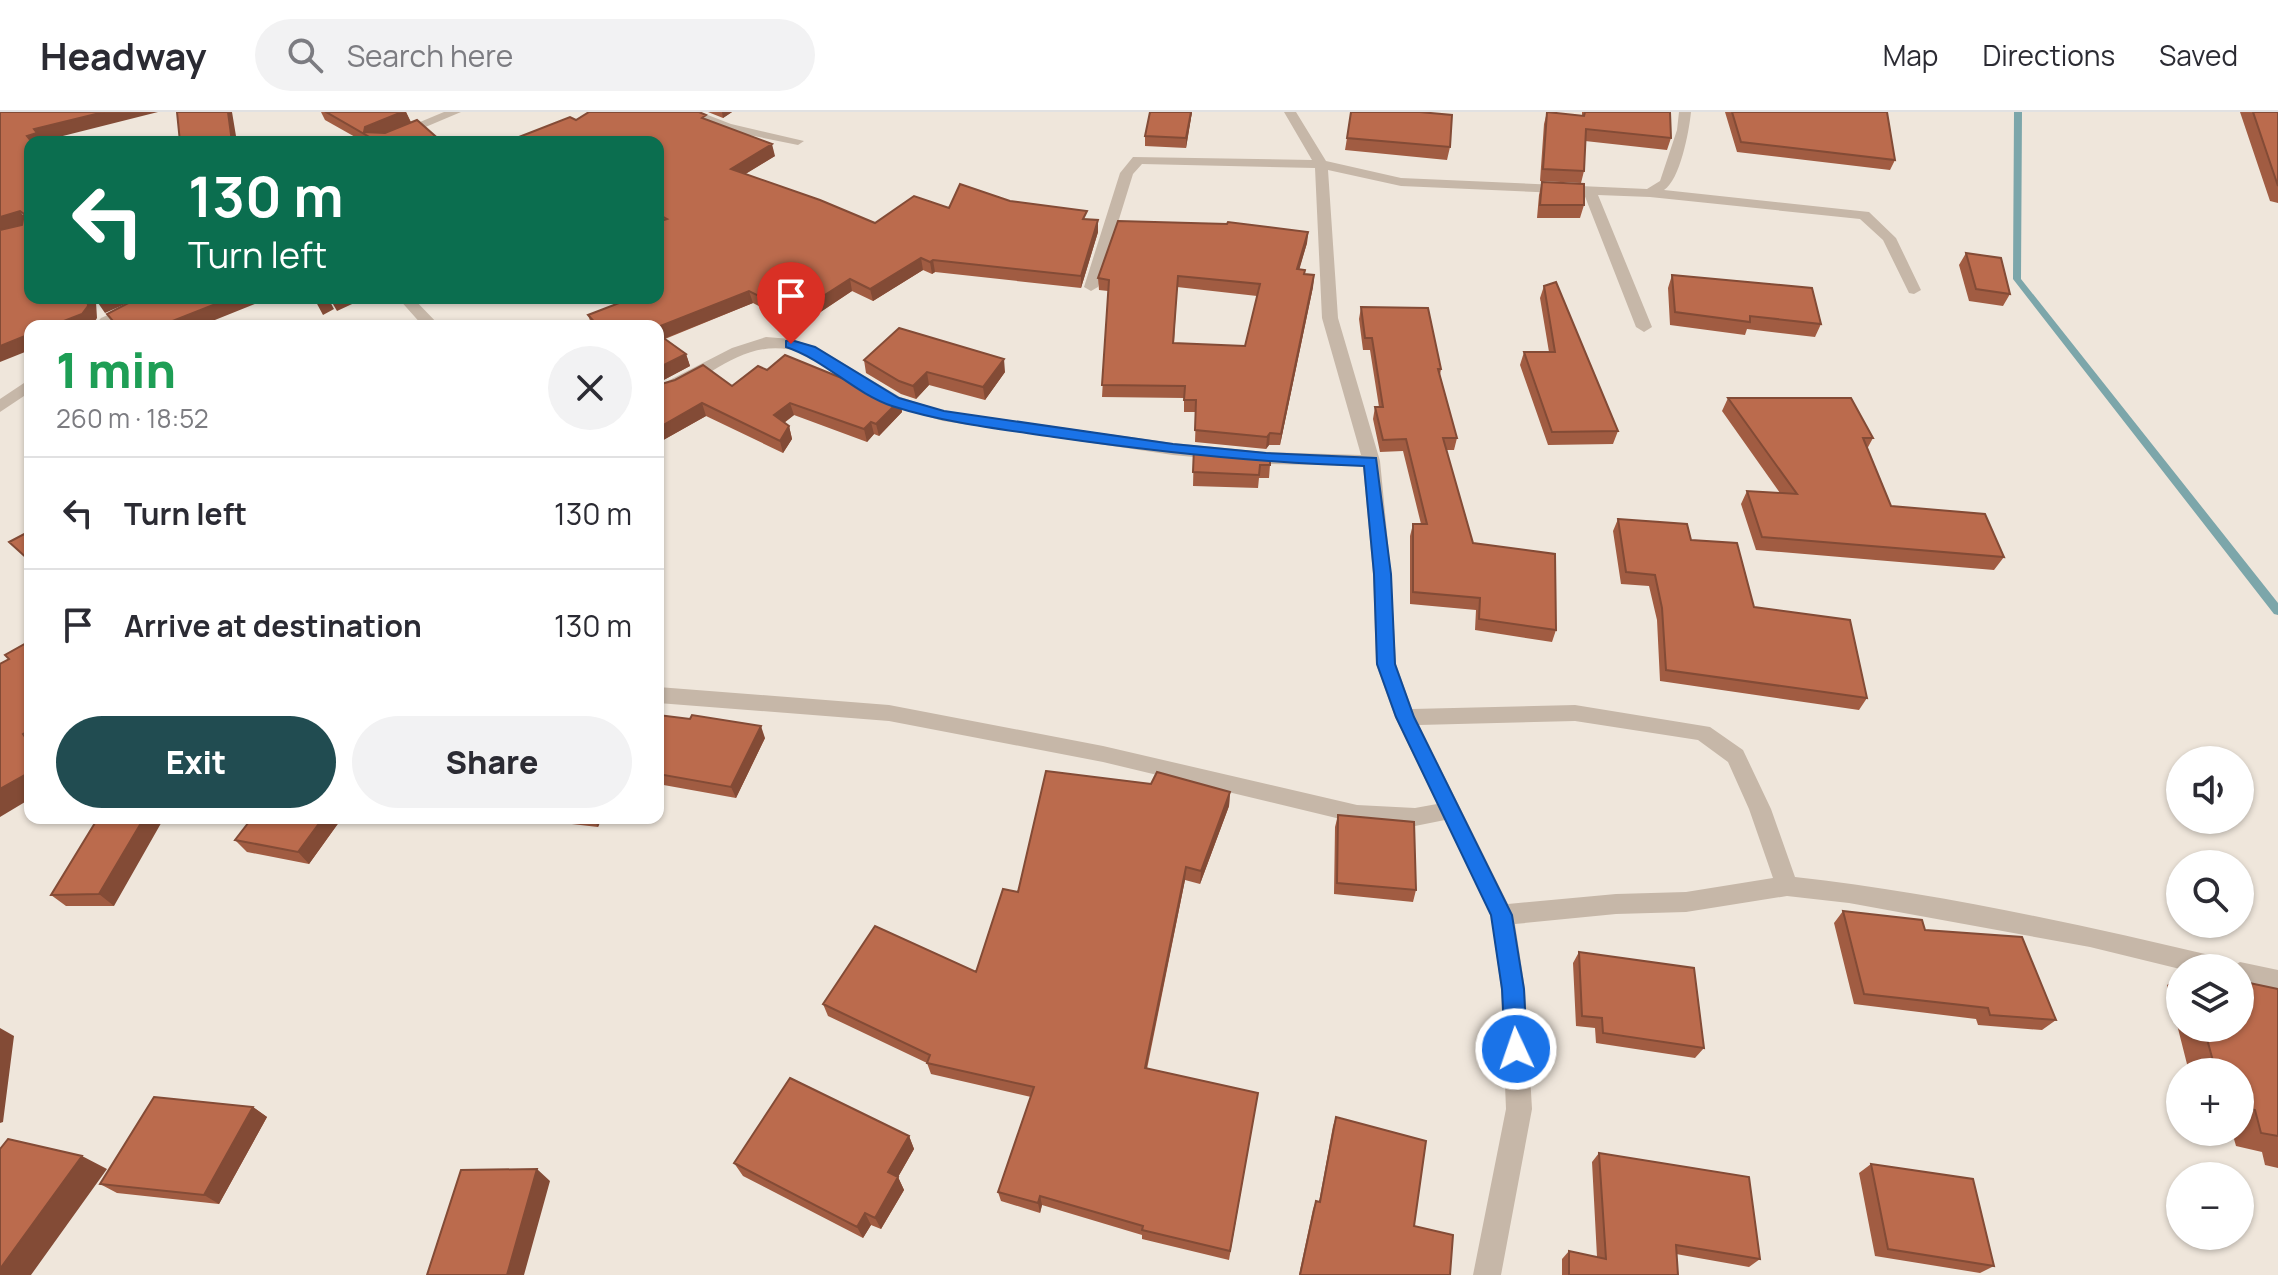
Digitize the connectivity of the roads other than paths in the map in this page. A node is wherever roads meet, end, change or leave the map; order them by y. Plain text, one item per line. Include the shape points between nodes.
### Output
1 (455, 112) edge
2 (688, 112) edge
3 (1290, 112) edge
4 (1685, 112) edge
5 (393, 136) edge
6 (798, 141) dead end
7 (1321, 164) junction
8 (1589, 190) junction
9 (1650, 193) junction
10 (1091, 287) dead end
11 (1914, 290) dead end
12 (144, 304) edge
13 (411, 304) edge
14 (108, 320) edge
15 (426, 320) edge
16 (1644, 327) dead end
17 (24, 389) edge
18 (664, 389) edge
19 (0, 407) edge
20 (1371, 461) junction
21 (664, 695) edge
22 (1405, 717) junction
23 (1450, 810) junction
24 (1787, 886) junction
25 (1502, 915) junction
26 (2166, 955) edge
27 (2254, 976) edge
28 (2278, 981) edge
29 (1487, 1275) edge

1 - 5 street
2 - 6 street via 728,127
3 - 7 street
4 - 9 street via 1666,183
7 - 8 street via 1401,182
7 - 10 street via 1138,160 1127,173
7 - 20 street via 1330,318
8 - 9 street
8 - 16 street
9 - 11 street via 1864,215 1880,224
12 - 14 street
13 - 15 street
17 - 19 street
18 - 20 street via 738,351 766,342 791,344 894,401 943,416 1173,449
20 - 22 street via 1386,664
21 - 23 street via 889,713 1103,754 1357,814 1415,817
22 - 23 street
22 - 24 street via 1575,713 1703,733 1736,756
23 - 25 street
24 - 25 street via 1686,902
24 - 26 street via 2090,937
25 - 29 street via 1513,989 1519,1109
27 - 28 street

